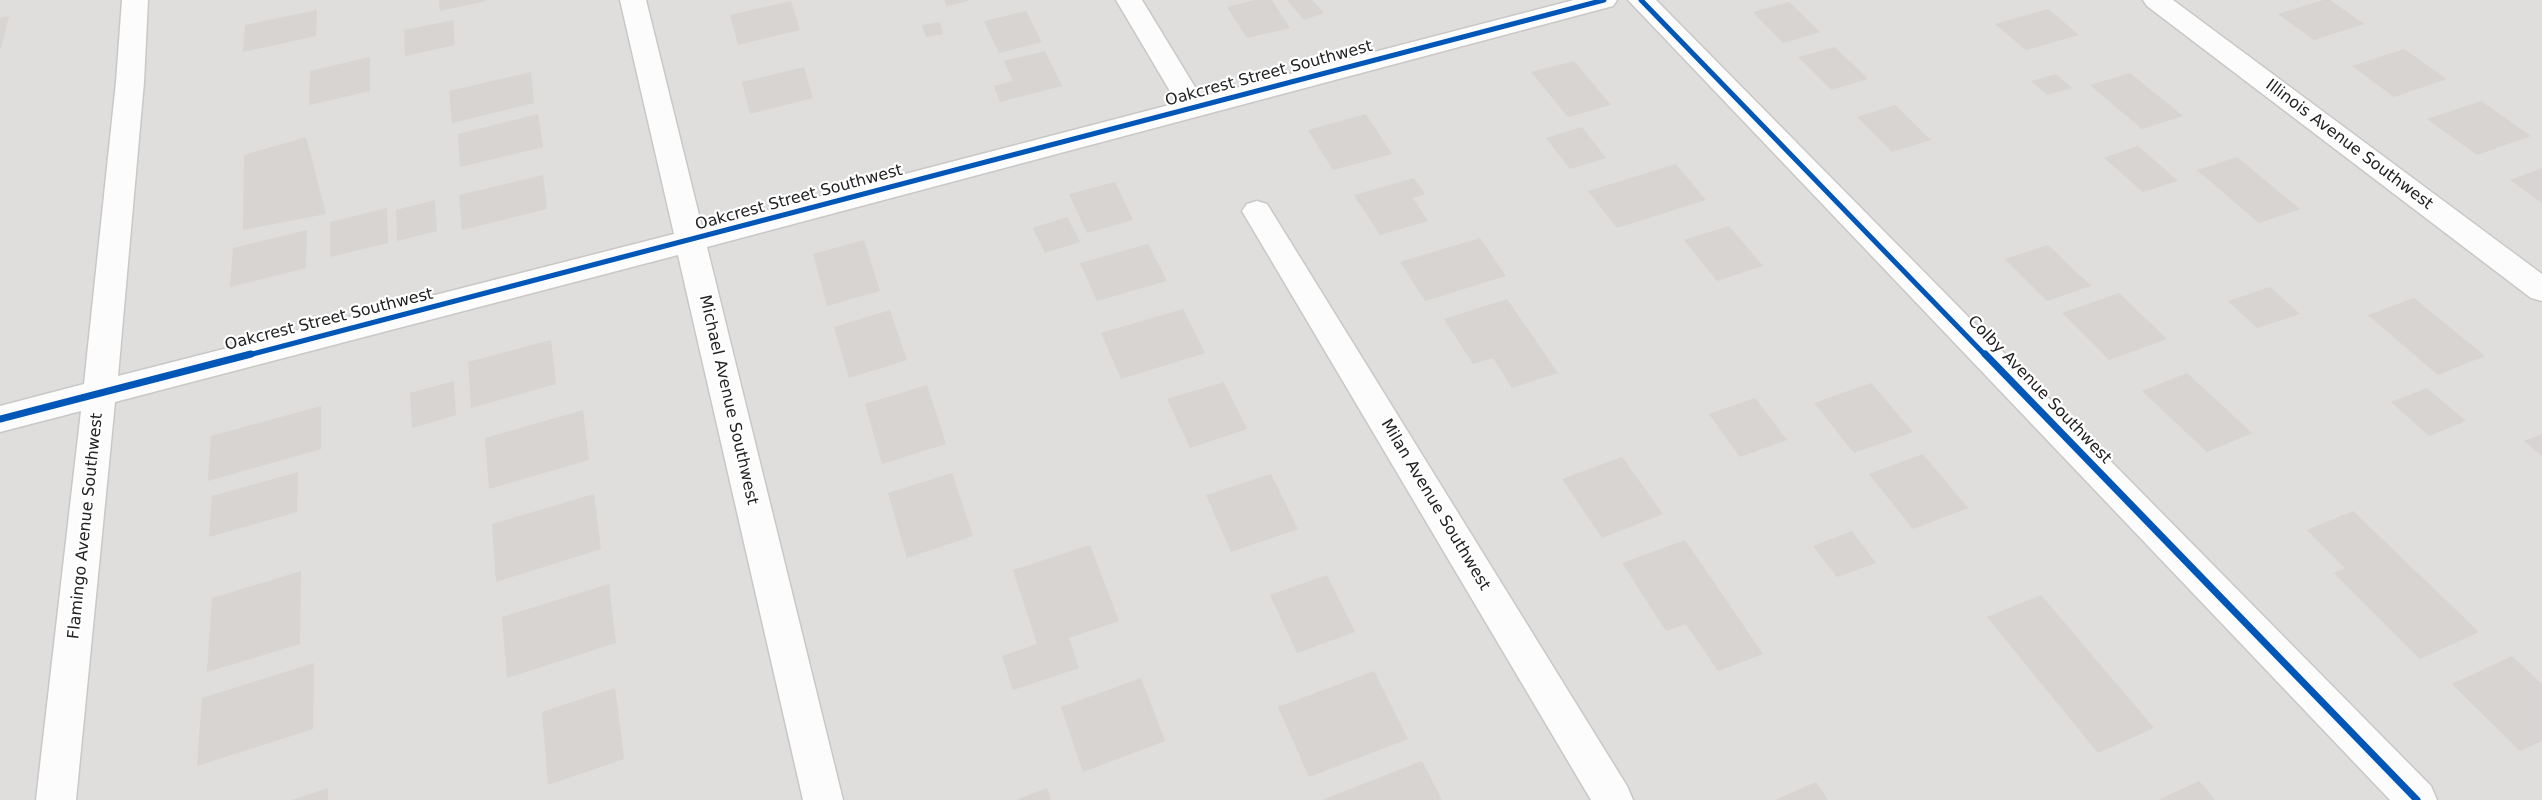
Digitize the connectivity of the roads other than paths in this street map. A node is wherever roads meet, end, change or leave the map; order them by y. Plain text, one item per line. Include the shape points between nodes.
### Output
1 (135, 0) edge
2 (633, 0) edge
3 (1129, 0) edge
4 (1604, 0) edge
5 (1641, 0) edge
6 (2156, 0) edge
7 (1194, 108) junction
8 (1257, 211) dead end
9 (690, 241) junction
10 (2542, 290) edge
11 (100, 393) junction
12 (0, 418) edge
13 (56, 800) edge
14 (823, 800) edge
15 (1613, 800) edge
16 (2417, 800) edge

1 - 11 street, Flamingo Avenue Southwest
2 - 9 street, Michael Avenue Southwest
3 - 7 street
4 - 7 street, Oakcrest Street Southwest
5 - 16 street, Colby Avenue Southwest
6 - 10 street, Illinois Avenue Southwest
7 - 9 street, Oakcrest Street Southwest
8 - 15 street, Milan Avenue Southwest
9 - 11 street, Oakcrest Street Southwest
9 - 14 street, Michael Avenue Southwest
11 - 12 street, Oakcrest Street Southwest
11 - 13 street, Flamingo Avenue Southwest

